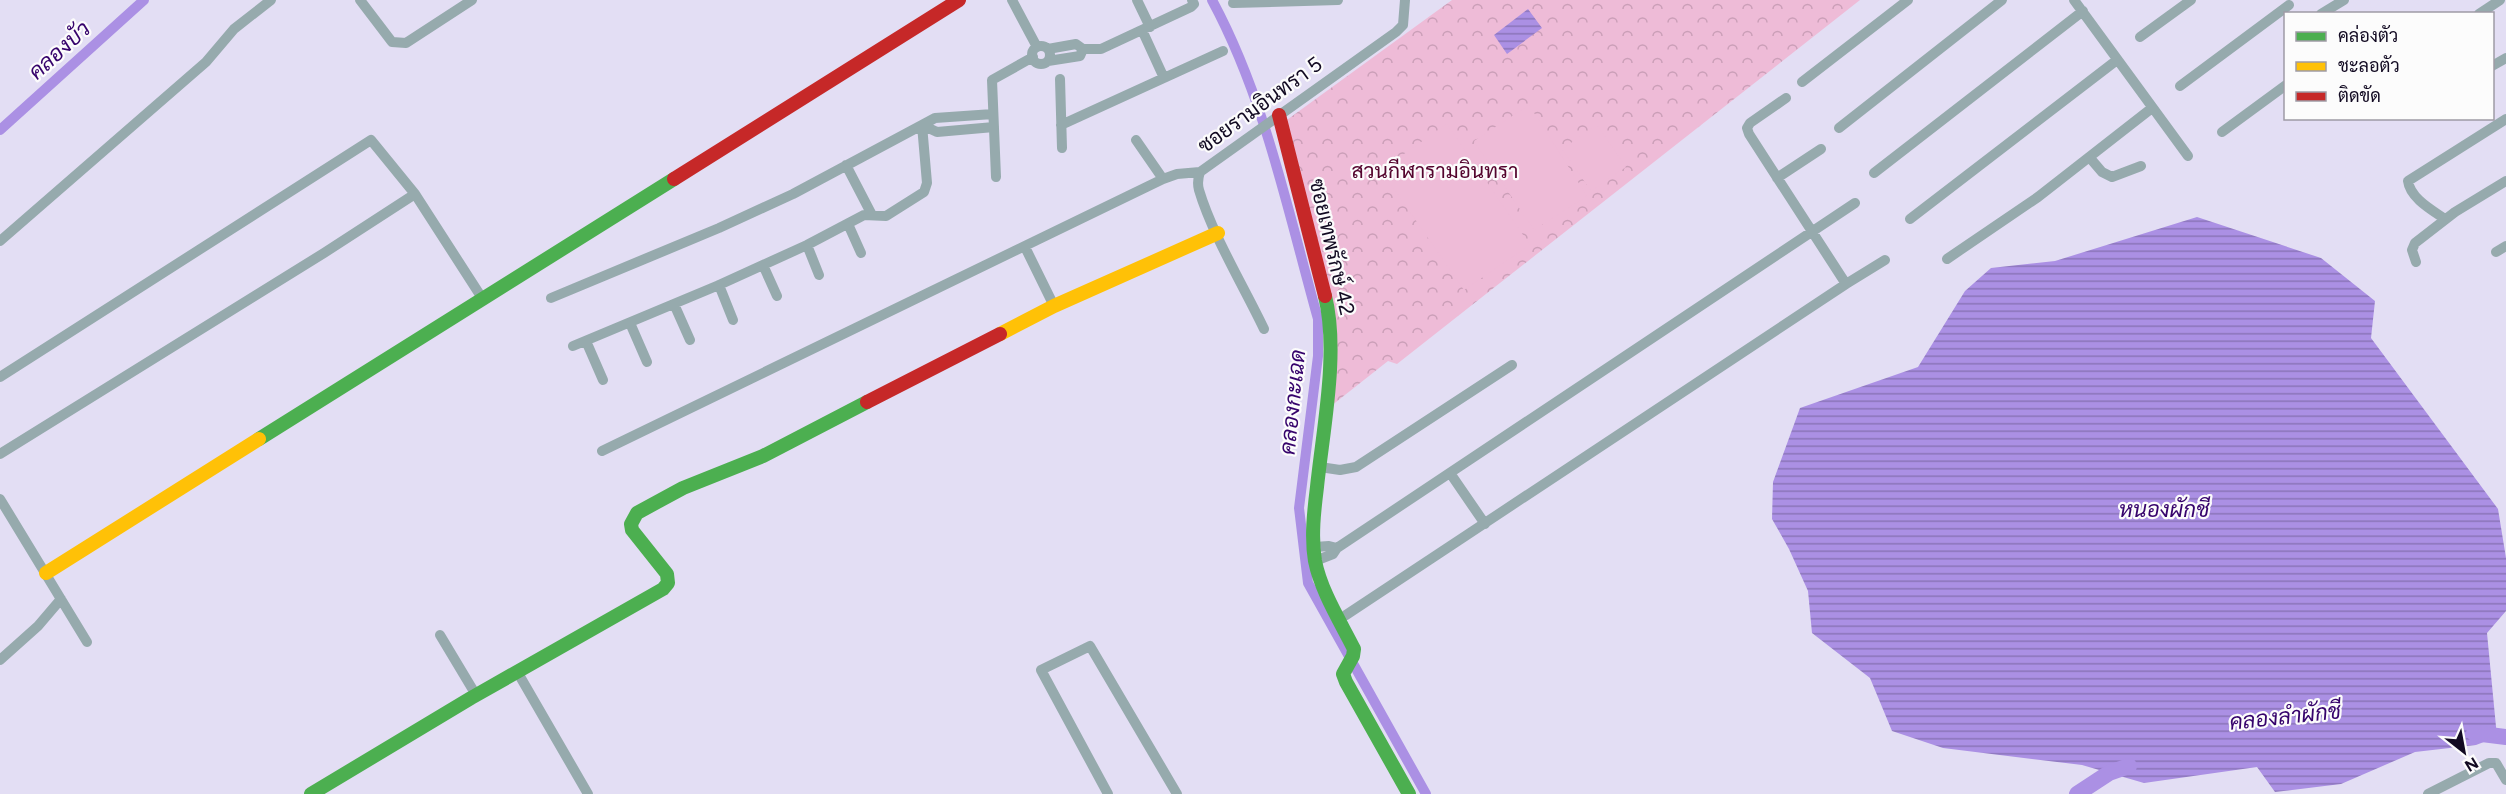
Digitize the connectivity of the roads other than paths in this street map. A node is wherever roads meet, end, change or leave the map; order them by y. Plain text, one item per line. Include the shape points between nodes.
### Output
1 (271, 0) edge
2 (360, 0) edge
3 (472, 0) edge
4 (959, 0) edge
5 (1012, 0) edge
6 (1137, 0) edge
7 (1192, 0) edge
8 (1338, 0) edge
9 (1405, 0) edge
10 (1908, 0) edge
11 (2002, 0) edge
12 (2074, 0) edge
13 (2191, 0) edge
14 (2344, 0) edge
15 (2500, 0) edge
16 (1233, 3) dead end
17 (2290, 6) edge
18 (2083, 11) junction
19 (2324, 12) edge
20 (2482, 12) edge
21 (1146, 28) junction
22 (2140, 37) dead end
23 (1083, 49) junction
24 (1039, 51) junction
25 (1223, 51) dead end
26 (2117, 60) junction
27 (1048, 61) junction
28 (1164, 78) junction
29 (1060, 79) dead end
30 (1802, 82) dead end
31 (2180, 86) dead end
32 (2284, 86) edge
33 (1786, 98) dead end
34 (2152, 108) junction
35 (993, 114) junction
36 (1279, 114) junction
37 (2506, 119) edge
38 (922, 125) junction
39 (1061, 125) junction
40 (994, 128) junction
41 (1839, 128) dead end
42 (2222, 132) dead end
43 (1136, 140) dead end
44 (1062, 148) dead end
45 (1821, 149) dead end
46 (2188, 156) dead end
47 (2090, 158) junction
48 (846, 165) junction
49 (2141, 166) dead end
50 (1200, 172) junction
51 (1874, 173) dead end
52 (996, 177) dead end
53 (1777, 177) junction
54 (1163, 179) junction
55 (2506, 182) edge
56 (415, 194) junction
57 (1855, 203) dead end
58 (872, 215) junction
59 (1910, 219) dead end
60 (2445, 219) junction
61 (848, 224) junction
62 (1811, 230) junction
63 (1218, 233) junction
64 (0, 241) edge
65 (807, 245) junction
66 (2506, 246) edge
67 (1025, 247) junction
68 (2496, 252) dead end
69 (861, 253) dead end
70 (1947, 259) dead end
71 (1885, 260) dead end
72 (2416, 262) dead end
73 (763, 265) junction
74 (819, 275) dead end
75 (1846, 284) junction
76 (719, 285) junction
77 (777, 296) dead end
78 (482, 298) junction
79 (552, 298) dead end
80 (674, 304) junction
81 (1054, 306) junction
82 (733, 320) dead end
83 (630, 323) junction
84 (1264, 329) dead end
85 (690, 340) dead end
86 (586, 341) junction
87 (573, 346) dead end
88 (647, 362) dead end
89 (1512, 364) dead end
90 (0, 377) edge
91 (603, 380) dead end
92 (602, 451) dead end
93 (0, 454) edge
94 (1320, 467) junction
95 (1450, 473) junction
96 (0, 500) edge
97 (1485, 524) junction
98 (1315, 554) junction
99 (46, 573) junction
100 (61, 599) junction
101 (1346, 615) dead end
102 (440, 635) dead end
103 (87, 642) dead end
104 (0, 660) edge
105 (518, 672) junction
106 (476, 695) junction
107 (2506, 780) edge
108 (311, 794) edge
109 (588, 794) edge
110 (1108, 794) edge
111 (1177, 794) edge
112 (1409, 794) edge
113 (2428, 794) edge

1 - 64 street via 234,29 206,62
2 - 3 street via 392,42 398,44
4 - 78 street
5 - 24 street
6 - 21 street
7 - 21 street via 1191,7
8 - 16 street
9 - 36 street, ซอยรามอินทรา 5 via 1403,25 1396,32
10 - 30 street
11 - 41 street
12 - 18 street
13 - 22 street
14 - 19 street
15 - 20 street
17 - 31 street
18 - 26 street
18 - 51 street
21 - 23 street via 1101,50
21 - 28 street
23 - 24 street via 1076,44
23 - 27 street via 1080,56
24 - 27 street via 1050,53
24 - 27 street via 1038,63
24 - 35 street via 992,80
25 - 28 street
26 - 34 street
26 - 59 street
28 - 39 street
29 - 39 street
32 - 42 street
33 - 53 street via 1747,128
34 - 46 street
34 - 47 street
35 - 38 street via 935,118
35 - 40 street
36 - 50 street, ซอยรามอินทรา 5
36 - 94 street, ซอยเทพรักษ์ 42 via 1330,317
37 - 60 street via 2408,181 2419,200
38 - 40 street via 937,132
38 - 48 street
38 - 58 street via 927,183 924,192 886,216
39 - 44 street
40 - 52 street
43 - 54 street
45 - 53 street
47 - 49 street via 2112,177
47 - 70 street
48 - 58 street
48 - 79 street via 719,228
50 - 54 street
50 - 63 street, ซอยรามอินทรา 5 via 1198,188
53 - 62 street
54 - 67 street
55 - 60 street
56 - 78 street
56 - 90 street via 371,140
56 - 93 street
57 - 62 street
58 - 61 street
60 - 72 street via 2415,243 2412,250
61 - 65 street
61 - 69 street
62 - 75 street
62 - 95 street
63 - 81 street
63 - 84 street, ซอยรามอินทรา 5
65 - 73 street
65 - 74 street
66 - 68 street
67 - 81 street
67 - 92 street
71 - 75 street
73 - 76 street
73 - 77 street
75 - 97 street
76 - 80 street
76 - 82 street
78 - 99 street
80 - 83 street
80 - 85 street
81 - 105 street via 763,456 684,488 637,513 632,530 667,574 668,583
83 - 86 street
83 - 88 street
86 - 87 street
86 - 91 street
89 - 94 street via 1356,467
94 - 98 street, ซอยเทพรักษ์ 42 via 1313,525
95 - 97 street
95 - 98 street via 1337,548 1329,546
96 - 99 street
97 - 101 street
98 - 112 street, ซอยเทพรักษ์ 42 via 1324,588 1353,645 1353,656 1343,674 1346,682
99 - 100 street
100 - 103 street
100 - 104 street
102 - 106 street
105 - 106 street
105 - 109 street
106 - 108 street
107 - 113 street via 2496,763 2489,763
110 - 111 street via 1041,670 1090,646

